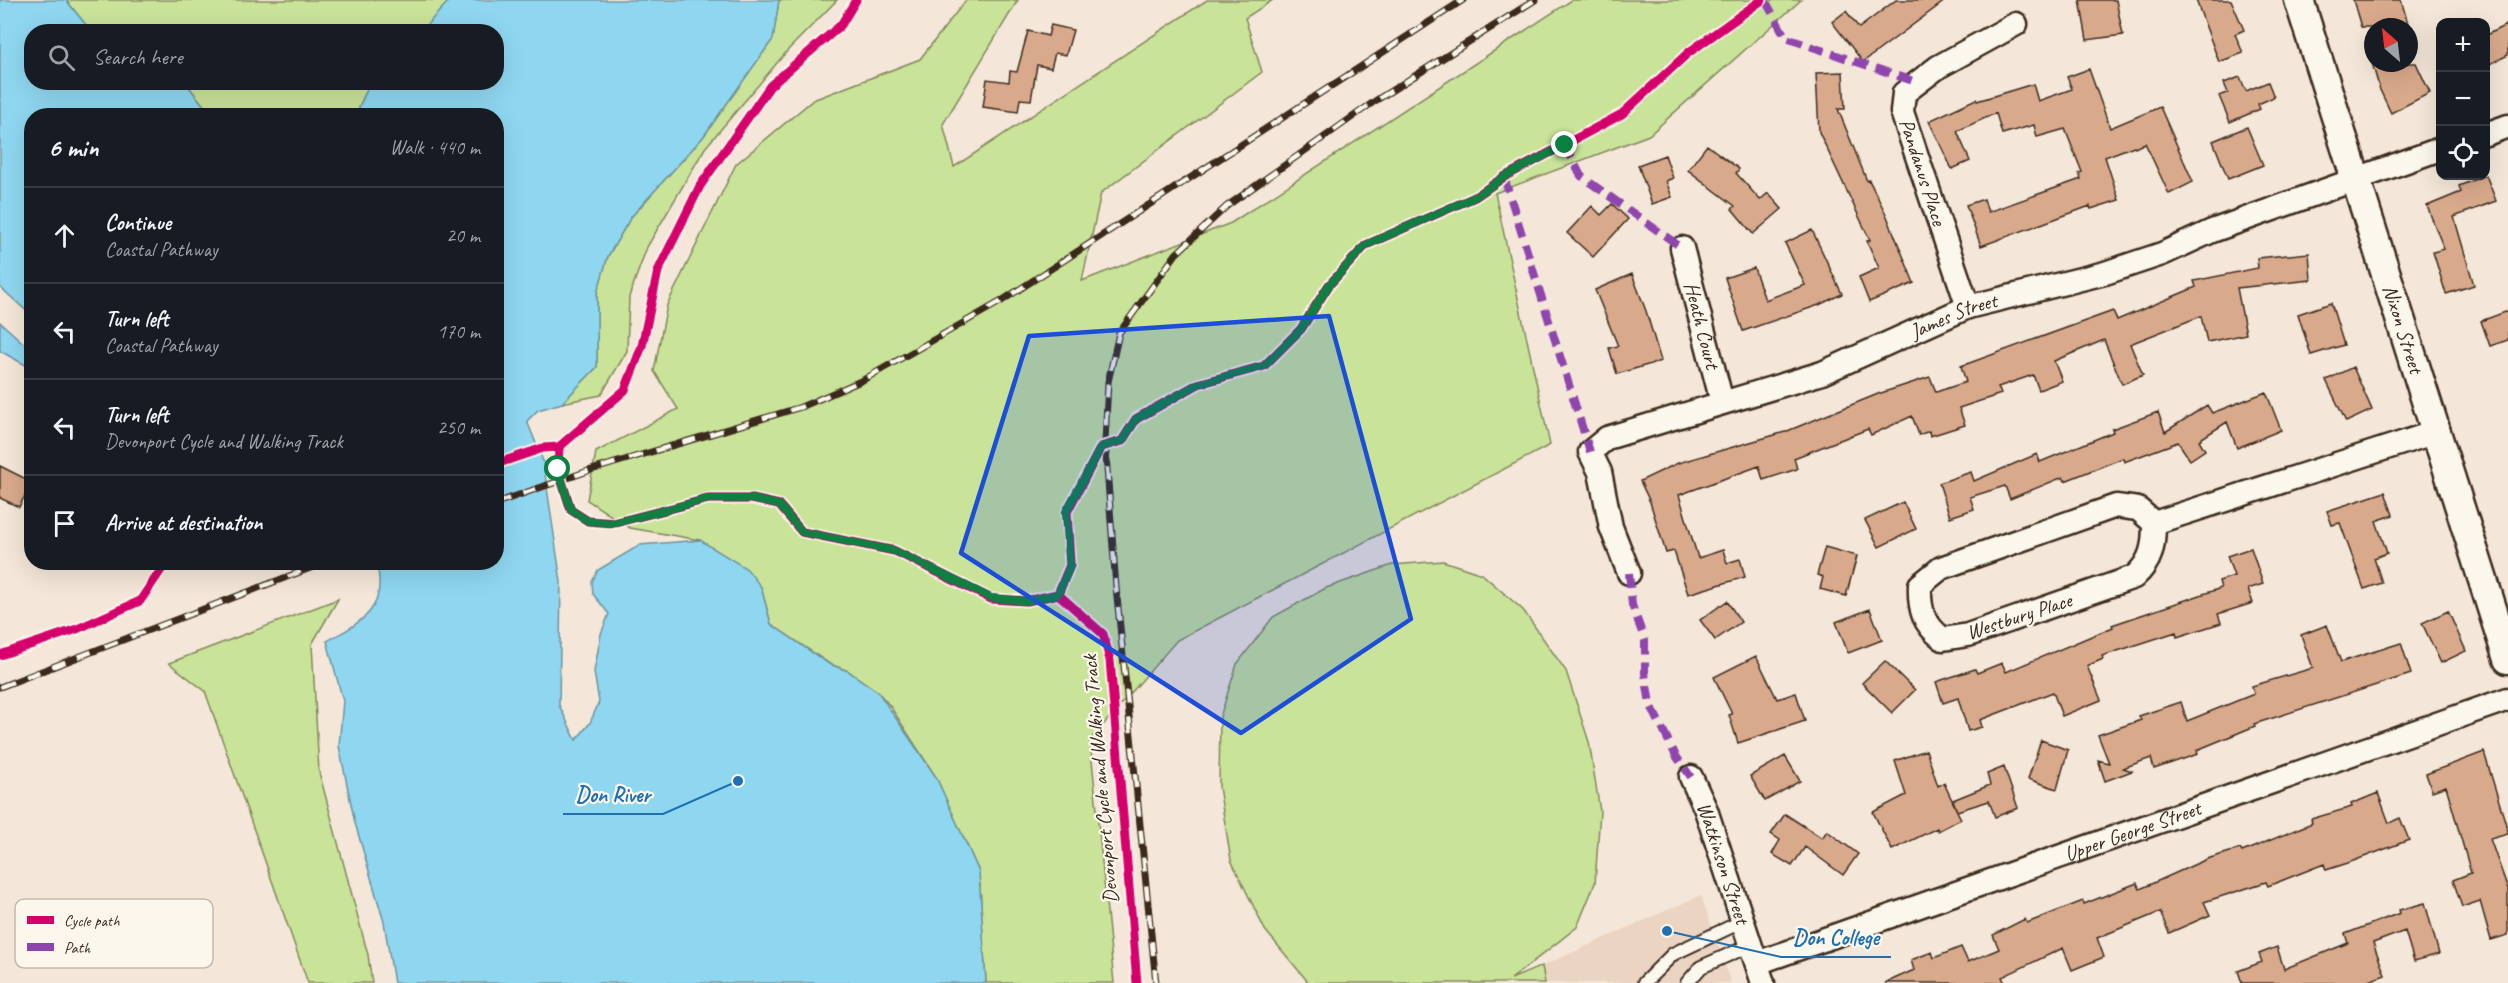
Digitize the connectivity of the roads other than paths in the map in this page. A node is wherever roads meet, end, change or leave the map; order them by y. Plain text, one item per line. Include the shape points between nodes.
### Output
1 (2299, 0) edge
2 (2016, 24) dead end
3 (2508, 126) edge
4 (2490, 133) edge
5 (2436, 150) edge
6 (2355, 179) junction
7 (1682, 248) dead end
8 (1968, 307) junction
9 (1722, 402) junction
10 (2436, 432) junction
11 (2154, 523) junction
12 (1629, 573) dead end
13 (2508, 659) edge
14 (2508, 699) edge
15 (1691, 777) dead end
16 (1743, 921) junction
17 (1757, 963) edge
18 (1644, 983) edge
19 (1687, 983) edge

1 - 6 street, Nixon Street
2 - 8 street, Pandanus Place via 1938,67 1904,93 1902,112
3 - 4 street
5 - 6 street, James Street
6 - 8 street, James Street via 2212,231 2153,258
6 - 10 street, Nixon Street
7 - 9 street, Heath Court
8 - 9 street, James Street via 1822,372
9 - 12 street, James Street via 1607,438 1590,452 1600,472 1611,527
10 - 11 street
10 - 13 street, Nixon Street
11 - 11 street, Westbury Place via 2154,547 2146,565 2134,577 1943,639 1929,628 1919,606 1920,585 1941,568 2116,506 2138,509
14 - 17 street, Upper George Street
15 - 16 street, Watkinson Street
16 - 17 street, Watkinson Street
16 - 18 lane via 1674,954
17 - 19 lane via 1701,967

